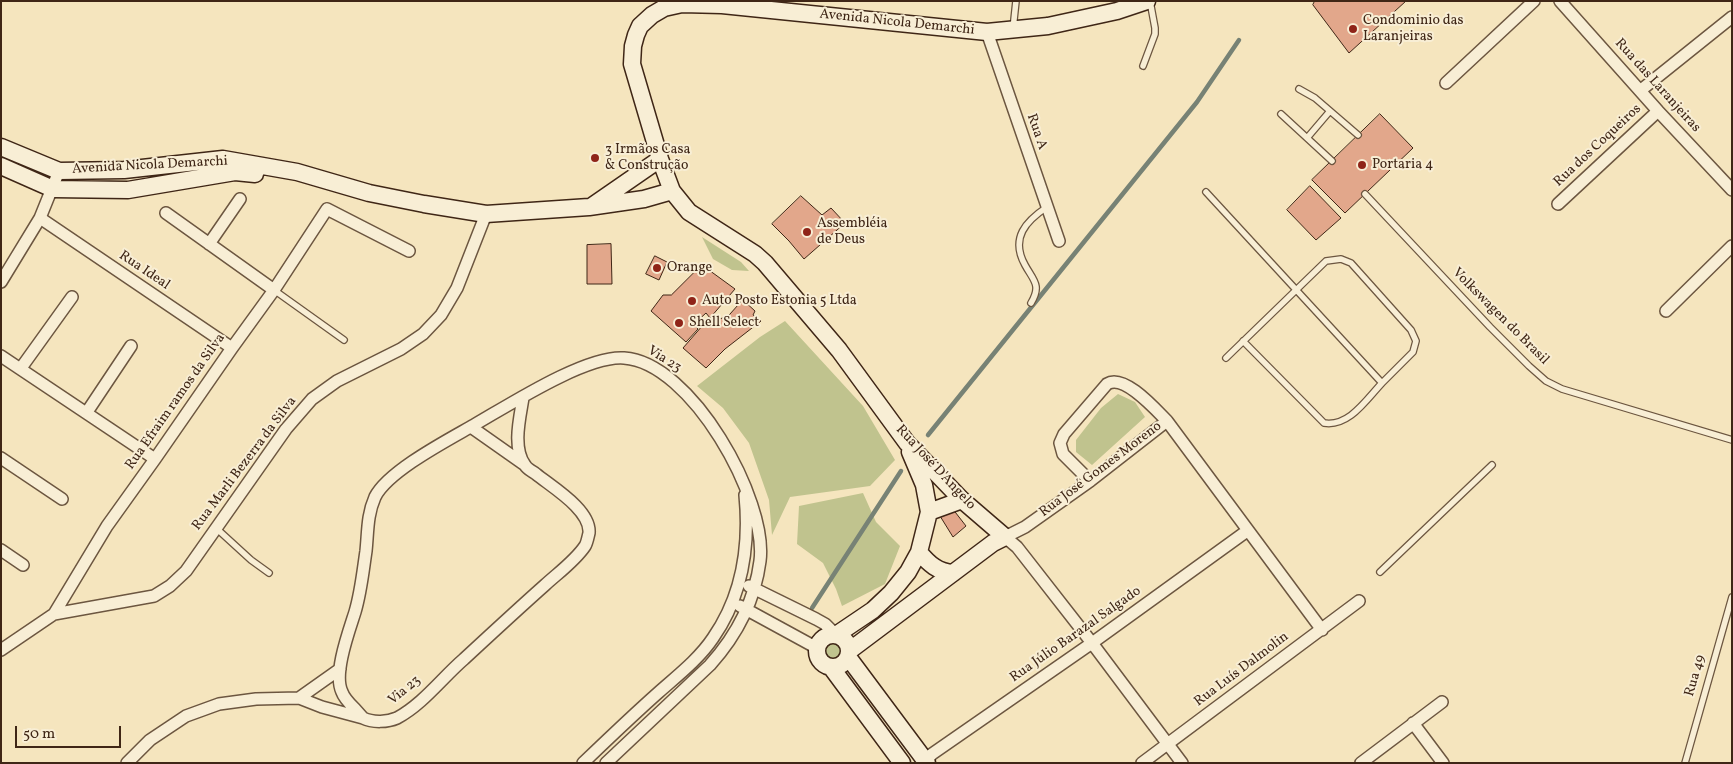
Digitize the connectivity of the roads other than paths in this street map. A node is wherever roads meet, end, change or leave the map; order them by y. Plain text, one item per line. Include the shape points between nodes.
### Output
1 (1016, 1) edge
2 (1148, 1) edge
3 (1534, 1) edge
4 (1560, 1) edge
5 (1732, 17) edge
6 (1012, 30) junction
7 (986, 32) junction
8 (1143, 66) dead end
9 (1446, 84) dead end
10 (1299, 89) dead end
11 (1641, 90) junction
12 (1330, 111) junction
13 (1658, 111) junction
14 (1281, 114) dead end
15 (1358, 135) dead end
16 (1307, 138) junction
17 (1, 147) edge
18 (660, 159) junction
19 (1332, 161) dead end
20 (1, 166) edge
21 (59, 171) junction
22 (331, 182) junction
23 (53, 189) junction
24 (672, 190) junction
25 (1732, 190) edge
26 (1206, 192) dead end
27 (1365, 194) dead end
28 (240, 199) dead end
29 (1558, 204) dead end
30 (589, 207) junction
31 (1047, 207) junction
32 (166, 213) dead end
33 (486, 214) junction
34 (40, 218) junction
35 (1059, 242) dead end
36 (209, 244) junction
37 (1732, 246) edge
38 (409, 250) dead end
39 (1, 282) edge
40 (274, 290) junction
41 (1297, 291) junction
42 (72, 297) dead end
43 (1031, 303) dead end
44 (1666, 311) dead end
45 (344, 340) dead end
46 (1243, 341) junction
47 (131, 346) dead end
48 (232, 348) junction
49 (1, 356) edge
50 (1226, 358) dead end
51 (21, 368) junction
52 (1382, 384) junction
53 (523, 398) junction
54 (87, 412) junction
55 (1167, 422) junction
56 (471, 427) junction
57 (1732, 440) edge
58 (907, 443) junction
59 (1, 458) edge
60 (155, 459) junction
61 (525, 465) junction
62 (1492, 465) dead end
63 (1090, 480) junction
64 (744, 486) junction
65 (62, 499) dead end
66 (962, 500) junction
67 (929, 512) junction
68 (216, 528) junction
69 (1247, 531) junction
70 (1005, 537) junction
71 (1, 550) edge
72 (920, 552) junction
73 (24, 565) dead end
74 (1380, 572) dead end
75 (269, 573) dead end
76 (953, 573) junction
77 (740, 582) junction
78 (754, 589) junction
79 (1732, 597) edge
80 (1359, 601) dead end
81 (731, 603) junction
82 (747, 609) junction
83 (54, 614) junction
84 (1322, 630) junction
85 (836, 636) junction
86 (1092, 643) junction
87 (817, 648) junction
88 (1, 650) edge
89 (848, 654) junction
90 (831, 667) junction
91 (340, 669) junction
92 (299, 698) junction
93 (1442, 702) dead end
94 (363, 718) junction
95 (1413, 723) junction
96 (1168, 744) junction
97 (925, 762) edge
98 (127, 763) edge
99 (583, 763) edge
100 (606, 763) edge
101 (902, 763) edge
102 (1142, 763) edge
103 (1182, 763) edge
104 (1362, 763) edge
105 (1443, 763) edge
106 (1684, 763) edge

1 - 6 lane
2 - 6 street, Avenida Nicola Demarchi via 1048,26
2 - 8 lane via 1155,34
3 - 9 street
4 - 11 street, Rua das Laranjeiras
5 - 11 street
6 - 7 street, Avenida Nicola Demarchi
7 - 18 street, Avenida Nicola Demarchi via 722,4 682,4 664,8 640,26 633,46 632,64
7 - 31 street, Rua A
10 - 12 lane
11 - 13 street, Rua das Laranjeiras
12 - 15 lane
12 - 16 lane
13 - 25 street, Rua das Laranjeiras
13 - 29 street, Rua dos Coqueiros
14 - 16 lane
16 - 19 lane
17 - 21 street, Avenida Nicola Demarchi
18 - 24 street, Avenida Nicola Demarchi
18 - 30 street
20 - 23 street, Avenida Nicola Demarchi
21 - 22 street, Avenida Nicola Demarchi via 124,170 224,159 297,172
21 - 23 street
22 - 23 street, Avenida Nicola Demarchi via 235,172 128,190
22 - 33 street, Avenida Nicola Demarchi via 369,193
23 - 34 street
24 - 30 street, Avenida Nicola Demarchi via 644,199
24 - 58 street, Rua José D'Angelo via 689,212 765,263 839,350
26 - 41 lane
27 - 57 lane, Volkswagen do Brasil via 1490,327 1546,381 1562,389
28 - 36 street
30 - 33 street, Avenida Nicola Demarchi
31 - 35 street, Rua A
31 - 43 lane via 1031,218 1019,241 1021,256 1036,283 1036,295
32 - 36 street
33 - 68 street, Rua Marli Bezerra da Silva via 457,288 441,315 423,334 401,349 337,381 312,399 286,429
34 - 39 street
34 - 48 street, Rua Ideal
36 - 40 street
37 - 44 street
38 - 40 street, Rua Efraim ramos da Silva via 327,209
40 - 45 lane
40 - 48 street, Rua Efraim ramos da Silva
41 - 46 lane
41 - 52 lane
41 - 52 lane via 1326,261 1341,259 1351,263 1411,330 1416,341 1413,352
42 - 51 street
46 - 50 lane
46 - 52 lane via 1324,423 1346,420
47 - 54 street
48 - 60 street, Rua Efraim ramos da Silva
49 - 51 street
51 - 54 street
53 - 56 street, Via 23
53 - 61 street via 518,430 519,451
53 - 64 street, Via 23 via 577,369 608,358 640,361 661,373 701,409 725,443
54 - 60 street
55 - 63 street, Rua José Gomes Moreno
55 - 63 street via 1120,382 1107,384 1060,443 1063,454
55 - 69 street, Rua José Gomes Moreno
56 - 61 street, Via 23
56 - 91 street, Via 23 via 421,456 390,478 377,493 368,515 360,595
58 - 66 street, Rua José D'Angelo
58 - 67 street via 924,485
59 - 65 street
60 - 83 street, Rua Efraim ramos da Silva via 107,526
61 - 94 street, Via 23 via 583,515 589,536 586,545 421,700 394,720 380,722
62 - 74 lane
63 - 70 street, Rua José Gomes Moreno via 1025,527
64 - 77 street, Via 23 via 746,548
64 - 78 street, Via 23 via 759,530 760,559
66 - 67 street
66 - 70 street, Rua José D'Angelo
67 - 72 street
68 - 75 lane
68 - 83 street, Rua Marli Bezerra da Silva via 186,571 154,596
69 - 84 street, Rua José Gomes Moreno
69 - 86 street, Rua Júlio Barazal Salgado
70 - 76 street, Rua José Gomes Moreno
70 - 86 street, Rua José D'Angelo via 1017,547
71 - 73 street
72 - 76 street via 935,568
72 - 85 street via 891,593
76 - 89 street, Rua José Gomes Moreno
77 - 78 street
77 - 81 street, Via 23
78 - 82 street, Via 23
78 - 85 street via 825,624
79 - 106 lane, Rua 49
80 - 84 street, Rua Luís Dalmolin
81 - 82 street
81 - 99 street, Via 23 via 713,638 688,666
82 - 87 street
82 - 100 street, Via 23 via 722,652
83 - 88 street, Rua Marli Bezerra da Silva
84 - 96 street, Rua Luís Dalmolin
85 - 87 street via 822,639
85 - 89 street via 845,641
86 - 96 street, Rua José D'Angelo
86 - 97 street, Rua Júlio Barazal Salgado
87 - 90 street via 818,658
89 - 90 street via 841,665
89 - 97 street
90 - 101 street
91 - 92 street
91 - 94 street, Via 23 via 340,690
92 - 94 street
92 - 98 street via 228,702 186,716 150,740
93 - 95 street
95 - 104 street
95 - 105 street
96 - 102 street, Rua Luís Dalmolin
96 - 103 street, Rua José D'Angelo

